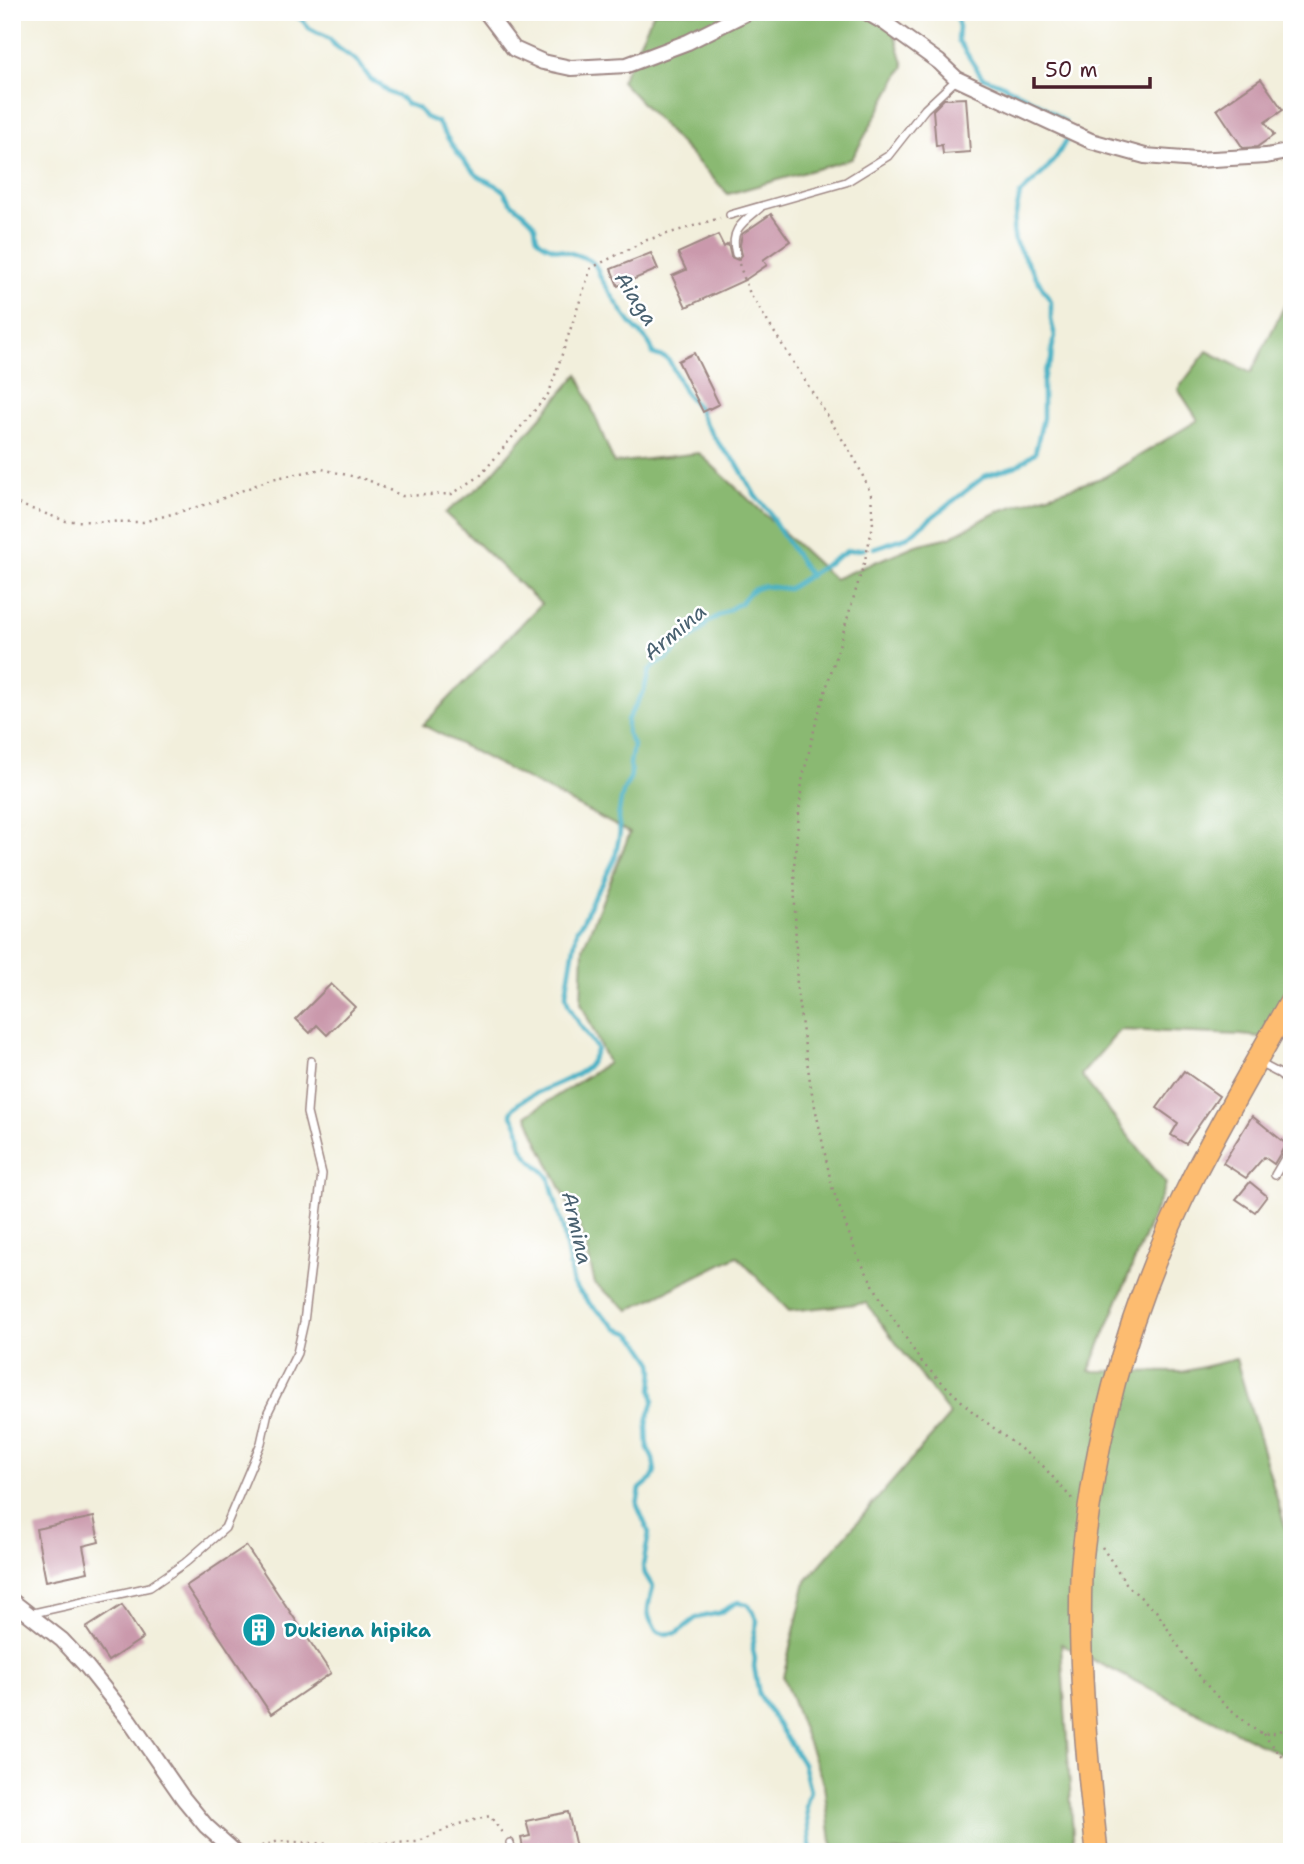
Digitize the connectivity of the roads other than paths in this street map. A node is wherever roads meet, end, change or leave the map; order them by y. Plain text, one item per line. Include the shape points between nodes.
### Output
1 (486, 12) edge
2 (748, 12) edge
3 (866, 12) edge
4 (957, 79) junction
5 (1292, 151) edge
6 (760, 207) junction
7 (730, 215) road end
8 (736, 254) road end
9 (1292, 998) edge
10 (311, 1061) dead end
11 (1257, 1062) junction
12 (1292, 1069) edge
13 (1283, 1076) junction
14 (1292, 1085) edge
15 (1292, 1146) edge
16 (1275, 1175) dead end
17 (12, 1601) edge
18 (28, 1614) junction
19 (510, 1843) road end
20 (235, 1852) edge
21 (512, 1852) edge
22 (1097, 1852) edge

1 - 2 street via 514,49 571,68 627,65
3 - 4 street
4 - 5 street via 1091,141 1145,156 1196,160
4 - 6 lane via 925,109 888,156 846,181
6 - 7 lane
6 - 8 lane via 738,227 733,243
9 - 11 main road
10 - 18 lane via 307,1113 322,1174 303,1322 297,1353 268,1412 261,1443 225,1528 150,1587
11 - 13 lane
11 - 22 main road via 1194,1176 1155,1262 1108,1405 1095,1468 1082,1574 1081,1647
12 - 13 lane
13 - 14 lane
15 - 16 lane
17 - 18 street
18 - 20 street via 87,1667 183,1798
19 - 21 lane

